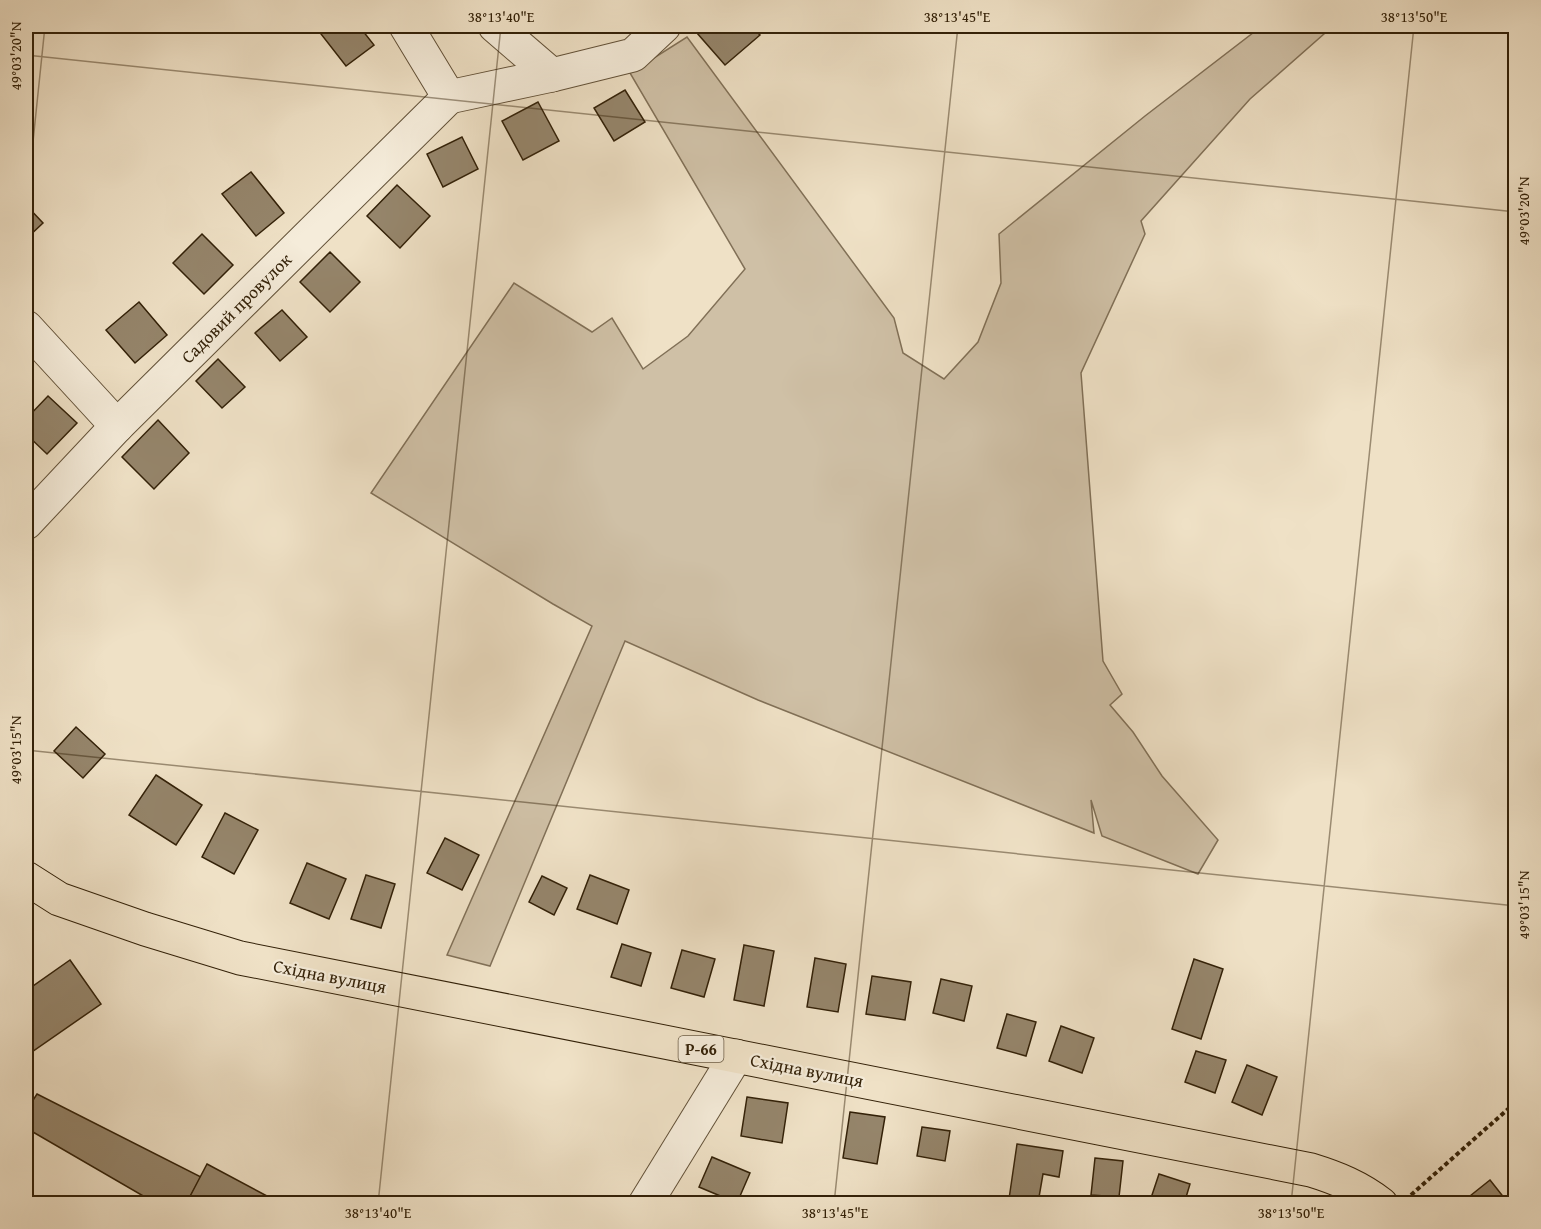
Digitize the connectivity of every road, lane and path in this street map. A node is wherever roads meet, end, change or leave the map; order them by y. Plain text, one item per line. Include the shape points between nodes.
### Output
1 (406, 26) edge
2 (495, 26) edge
3 (664, 26) edge
4 (552, 75) junction
5 (449, 97) junction
6 (26, 327) edge
7 (117, 426) junction
8 (26, 523) edge
9 (26, 878) edge
10 (736, 1056) junction
11 (1515, 1102) edge
12 (1395, 1200) edge
13 (645, 1203) edge

1 - 5 street
2 - 4 street
3 - 4 street via 633,55
4 - 5 street
5 - 7 street, Садовий провулок
6 - 7 street
7 - 8 street, Садовий провулок
9 - 10 main road, Східна вулиця / Р-66 via 59,899 240,958
10 - 12 main road, Східна вулиця / Р-66 via 1311,1170
10 - 13 street
11 - 12 path

